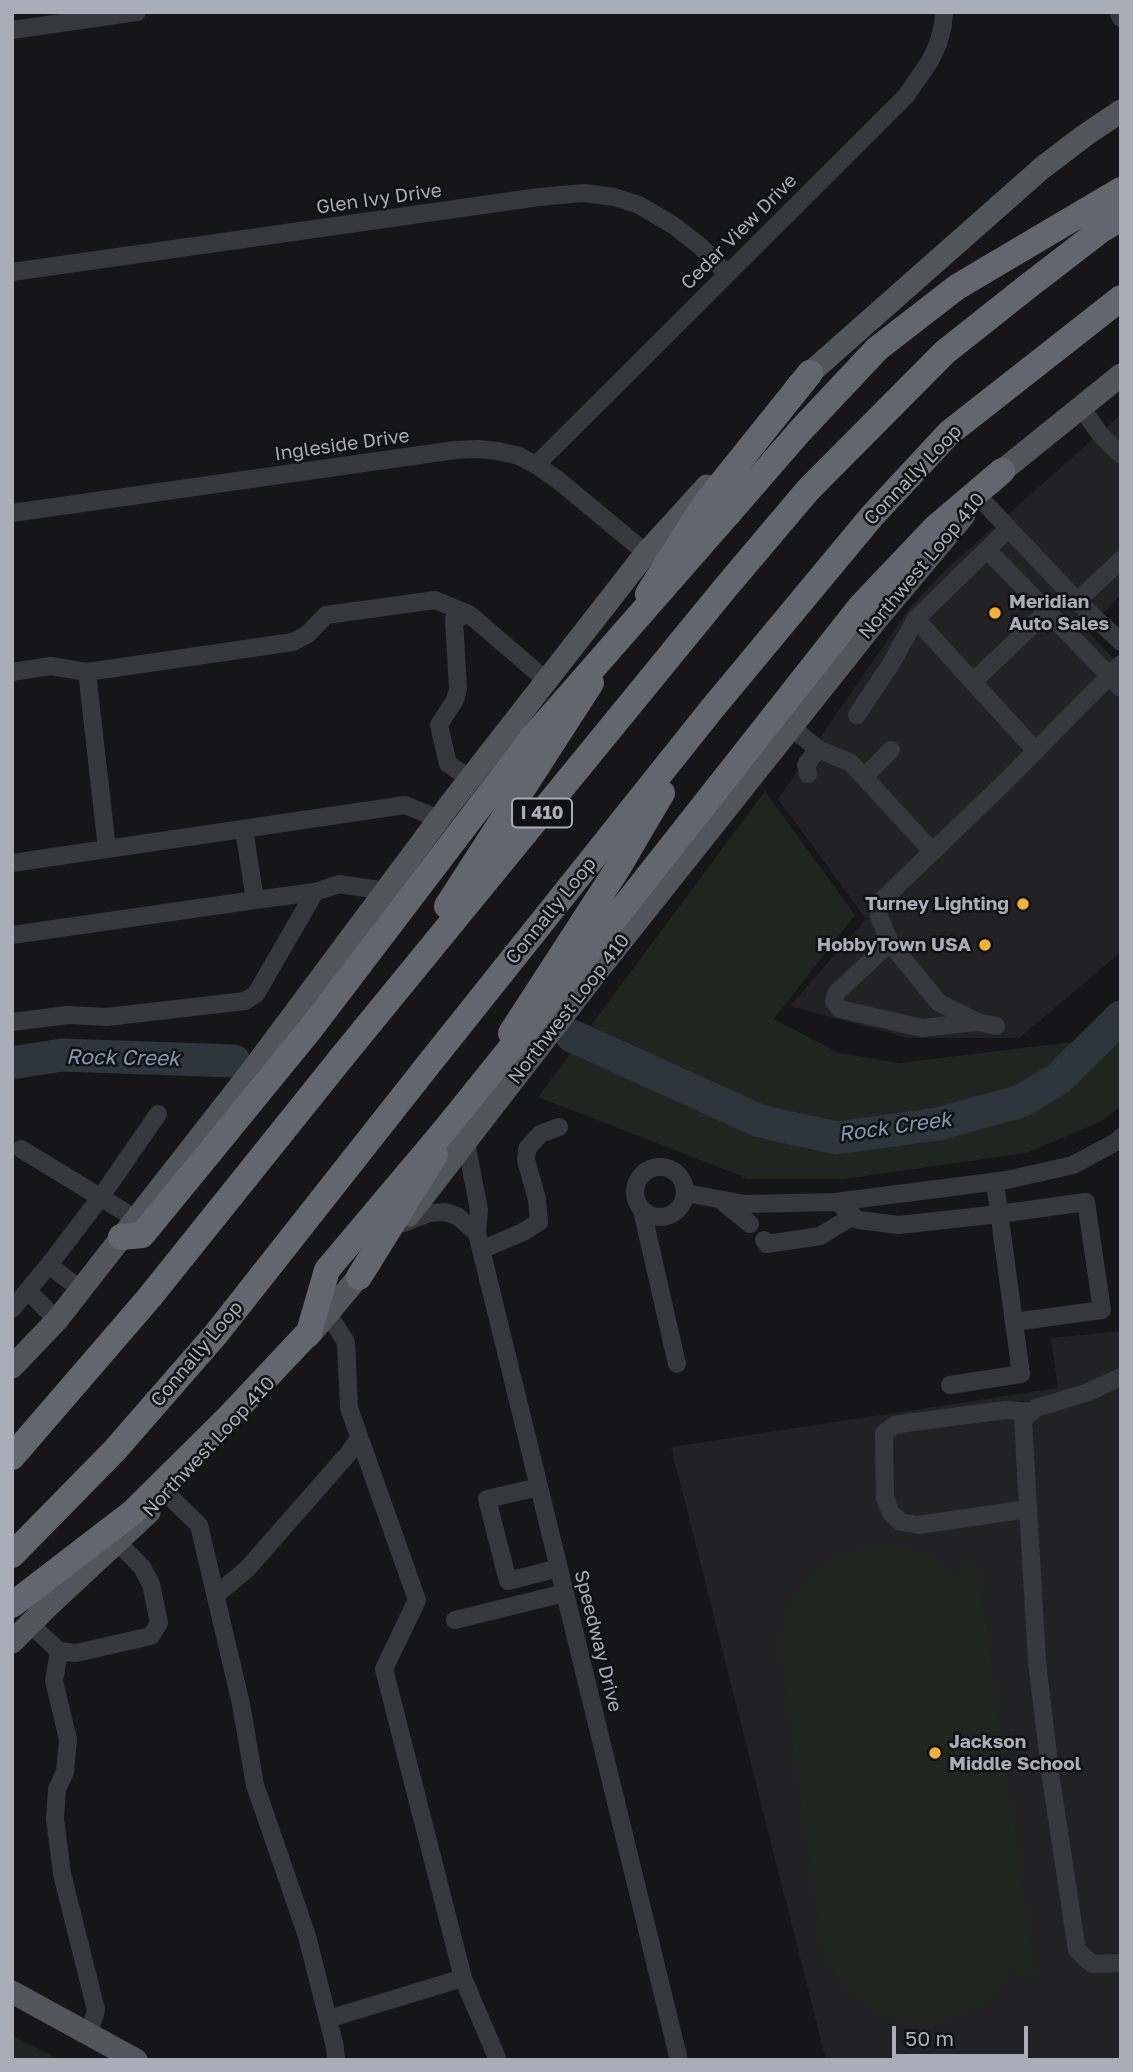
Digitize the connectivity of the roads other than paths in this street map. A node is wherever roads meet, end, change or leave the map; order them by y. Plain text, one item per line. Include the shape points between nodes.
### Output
1 (137, 12) edge
2 (944, 12) edge
3 (1118, 12) edge
4 (1121, 18) edge
5 (12, 30) edge
6 (1121, 111) edge
7 (1121, 190) edge
8 (1121, 218) edge
9 (12, 272) edge
10 (727, 274) junction
11 (1121, 298) edge
12 (810, 373) junction
13 (1121, 375) edge
14 (1082, 407) junction
15 (1121, 455) edge
16 (536, 465) junction
17 (1002, 471) junction
18 (979, 497) junction
19 (12, 513) edge
20 (1008, 529) junction
21 (987, 550) junction
22 (646, 553) junction
23 (1121, 561) edge
24 (1077, 601) junction
25 (1047, 611) junction
26 (469, 614) junction
27 (916, 620) junction
28 (1121, 642) edge
29 (12, 672) edge
30 (87, 672) junction
31 (1117, 676) edge
32 (547, 681) junction
33 (973, 682) junction
34 (711, 710) junction
35 (857, 715) dead end
36 (791, 727) junction
37 (818, 749) junction
38 (891, 750) dead end
39 (1036, 751) junction
40 (808, 774) dead end
41 (864, 776) junction
42 (471, 779) junction
43 (439, 819) junction
44 (244, 829) junction
45 (107, 849) junction
46 (933, 852) junction
47 (12, 863) edge
48 (315, 891) junction
49 (385, 891) junction
50 (255, 900) junction
51 (12, 935) edge
52 (890, 943) junction
53 (375, 1017) junction
54 (12, 1022) edge
55 (978, 1022) junction
56 (996, 1026) dead end
57 (158, 1114) dead end
58 (559, 1127) dead end
59 (1121, 1137) edge
60 (466, 1142) junction
61 (21, 1149) dead end
62 (995, 1182) junction
63 (686, 1193) junction
64 (100, 1198) junction
65 (719, 1199) junction
66 (837, 1202) junction
67 (642, 1210) junction
68 (999, 1214) junction
69 (853, 1216) junction
70 (403, 1223) junction
71 (750, 1224) dead end
72 (129, 1228) junction
73 (764, 1240) dead end
74 (479, 1241) junction
75 (49, 1265) junction
76 (359, 1277) junction
77 (81, 1290) junction
78 (28, 1291) junction
79 (12, 1309) edge
80 (57, 1320) junction
81 (1014, 1322) junction
82 (319, 1323) junction
83 (17, 1354) edge
84 (677, 1364) dead end
85 (1121, 1377) edge
86 (950, 1385) dead end
87 (1032, 1412) junction
88 (359, 1438) junction
89 (12, 1457) edge
90 (539, 1487) junction
91 (167, 1494) junction
92 (1028, 1509) junction
93 (117, 1542) junction
94 (12, 1555) edge
95 (559, 1568) junction
96 (565, 1593) junction
97 (216, 1595) junction
98 (21, 1615) edge
99 (455, 1620) dead end
100 (12, 1642) edge
101 (59, 1651) junction
102 (1121, 1963) edge
103 (463, 1978) junction
104 (12, 1992) edge
105 (328, 2019) junction
106 (89, 2034) junction
107 (136, 2060) edge
108 (336, 2060) edge
109 (498, 2060) edge
110 (679, 2060) edge

1 - 5 street
2 - 10 street, Cedar View Drive via 930,61 906,96
3 - 4 street
6 - 12 main road via 1042,168
7 - 72 highway, bridge via 957,288 877,349 532,738 312,1027 142,1235
8 - 53 highway, I 410 via 945,352 808,490
9 - 10 street, Glen Ivy Drive via 584,193 639,205 700,246
10 - 16 street, Cedar View Drive
11 - 34 highway, Connally Loop via 949,433 872,516
12 - 22 main road
12 - 53 highway via 705,504
13 - 14 main road, Northwest Loop 410
14 - 15 street
14 - 17 main road, Northwest Loop 410
16 - 19 street, Ingleside Drive via 498,450 455,450
16 - 22 street, Ingleside Drive
17 - 18 main road, Northwest Loop 410
17 - 82 highway, bridge via 934,528 860,607 593,946 327,1270
18 - 20 street
18 - 36 main road, Northwest Loop 410
20 - 21 street
20 - 24 street
21 - 25 street
21 - 27 street
22 - 32 main road
23 - 24 street
24 - 28 street
25 - 31 street
25 - 33 street
26 - 30 street via 435,600 326,615 293,642
26 - 32 street
26 - 42 street via 454,619 458,689 439,725 448,764
27 - 33 street
27 - 35 street
29 - 30 street via 51,666
30 - 45 street
31 - 39 street
32 - 42 main road
33 - 39 street
34 - 76 highway via 618,868
34 - 94 highway, Connally Loop via 216,1334 115,1450
36 - 37 street
36 - 60 main road, Northwest Loop 410
37 - 40 street via 806,765
37 - 41 street via 851,763
38 - 41 street
39 - 46 street
41 - 46 street
42 - 43 main road
43 - 44 street via 405,805
43 - 49 main road
44 - 45 street
44 - 50 street
45 - 47 street
46 - 52 street via 879,904
48 - 49 street via 339,884
48 - 50 street
48 - 54 street via 256,994 245,1001 107,1017 68,1015
49 - 72 main road
50 - 51 street
52 - 55 street via 939,1003
52 - 55 street via 837,992 834,1001 840,1009 922,1028
53 - 89 highway, I 410 via 149,1298
55 - 56 street
57 - 64 street
58 - 74 street via 540,1134 527,1149 539,1222 523,1232
59 - 62 street via 1073,1166
60 - 70 main road, Northwest Loop 410
60 - 74 street, Speedway Drive via 480,1210
61 - 64 street
62 - 66 street
62 - 68 street
63 - 65 street
63 - 67 street via 673,1214 657,1217
63 - 67 street via 675,1171 651,1168 635,1187
64 - 72 street
64 - 75 street
65 - 66 street via 745,1204
65 - 71 street
66 - 69 street
67 - 84 street
68 - 69 street via 899,1226
68 - 81 street
68 - 81 street via 1086,1202 1102,1310
69 - 73 street via 820,1236 767,1244
70 - 74 street via 446,1212 457,1216
70 - 76 main road, Northwest Loop 410
72 - 77 main road
74 - 90 street, Speedway Drive
75 - 77 street
75 - 78 street
76 - 82 main road, Northwest Loop 410
77 - 80 main road
78 - 79 street
78 - 80 street
80 - 83 main road
81 - 86 street via 1021,1374
82 - 88 street via 346,1342 349,1408
82 - 91 main road, Northwest Loop 410
82 - 98 highway via 229,1418
85 - 87 street
87 - 92 street via 1023,1420
87 - 92 street via 1005,1410 914,1422 895,1425 884,1433 886,1498 891,1513 901,1522 918,1525
88 - 97 street via 257,1558
88 - 103 street via 417,1600 384,1669
90 - 95 street, Speedway Drive
90 - 95 street via 487,1500 508,1581
91 - 93 main road, Northwest Loop 410
91 - 97 street via 199,1525
92 - 102 street via 1038,1675 1077,1950 1092,1964
93 - 98 main road, Northwest Loop 410
93 - 101 street via 142,1567 151,1584 159,1623 151,1636 76,1653
95 - 96 street, Speedway Drive
96 - 99 street
96 - 110 street, Speedway Drive
97 - 105 street via 255,1785 307,1936
98 - 100 main road, Northwest Loop 410
98 - 101 street
101 - 106 street via 54,1681 68,1739 55,1819 62,1874 96,2010
103 - 105 street
103 - 109 street
104 - 106 main road
105 - 108 street
106 - 107 main road

